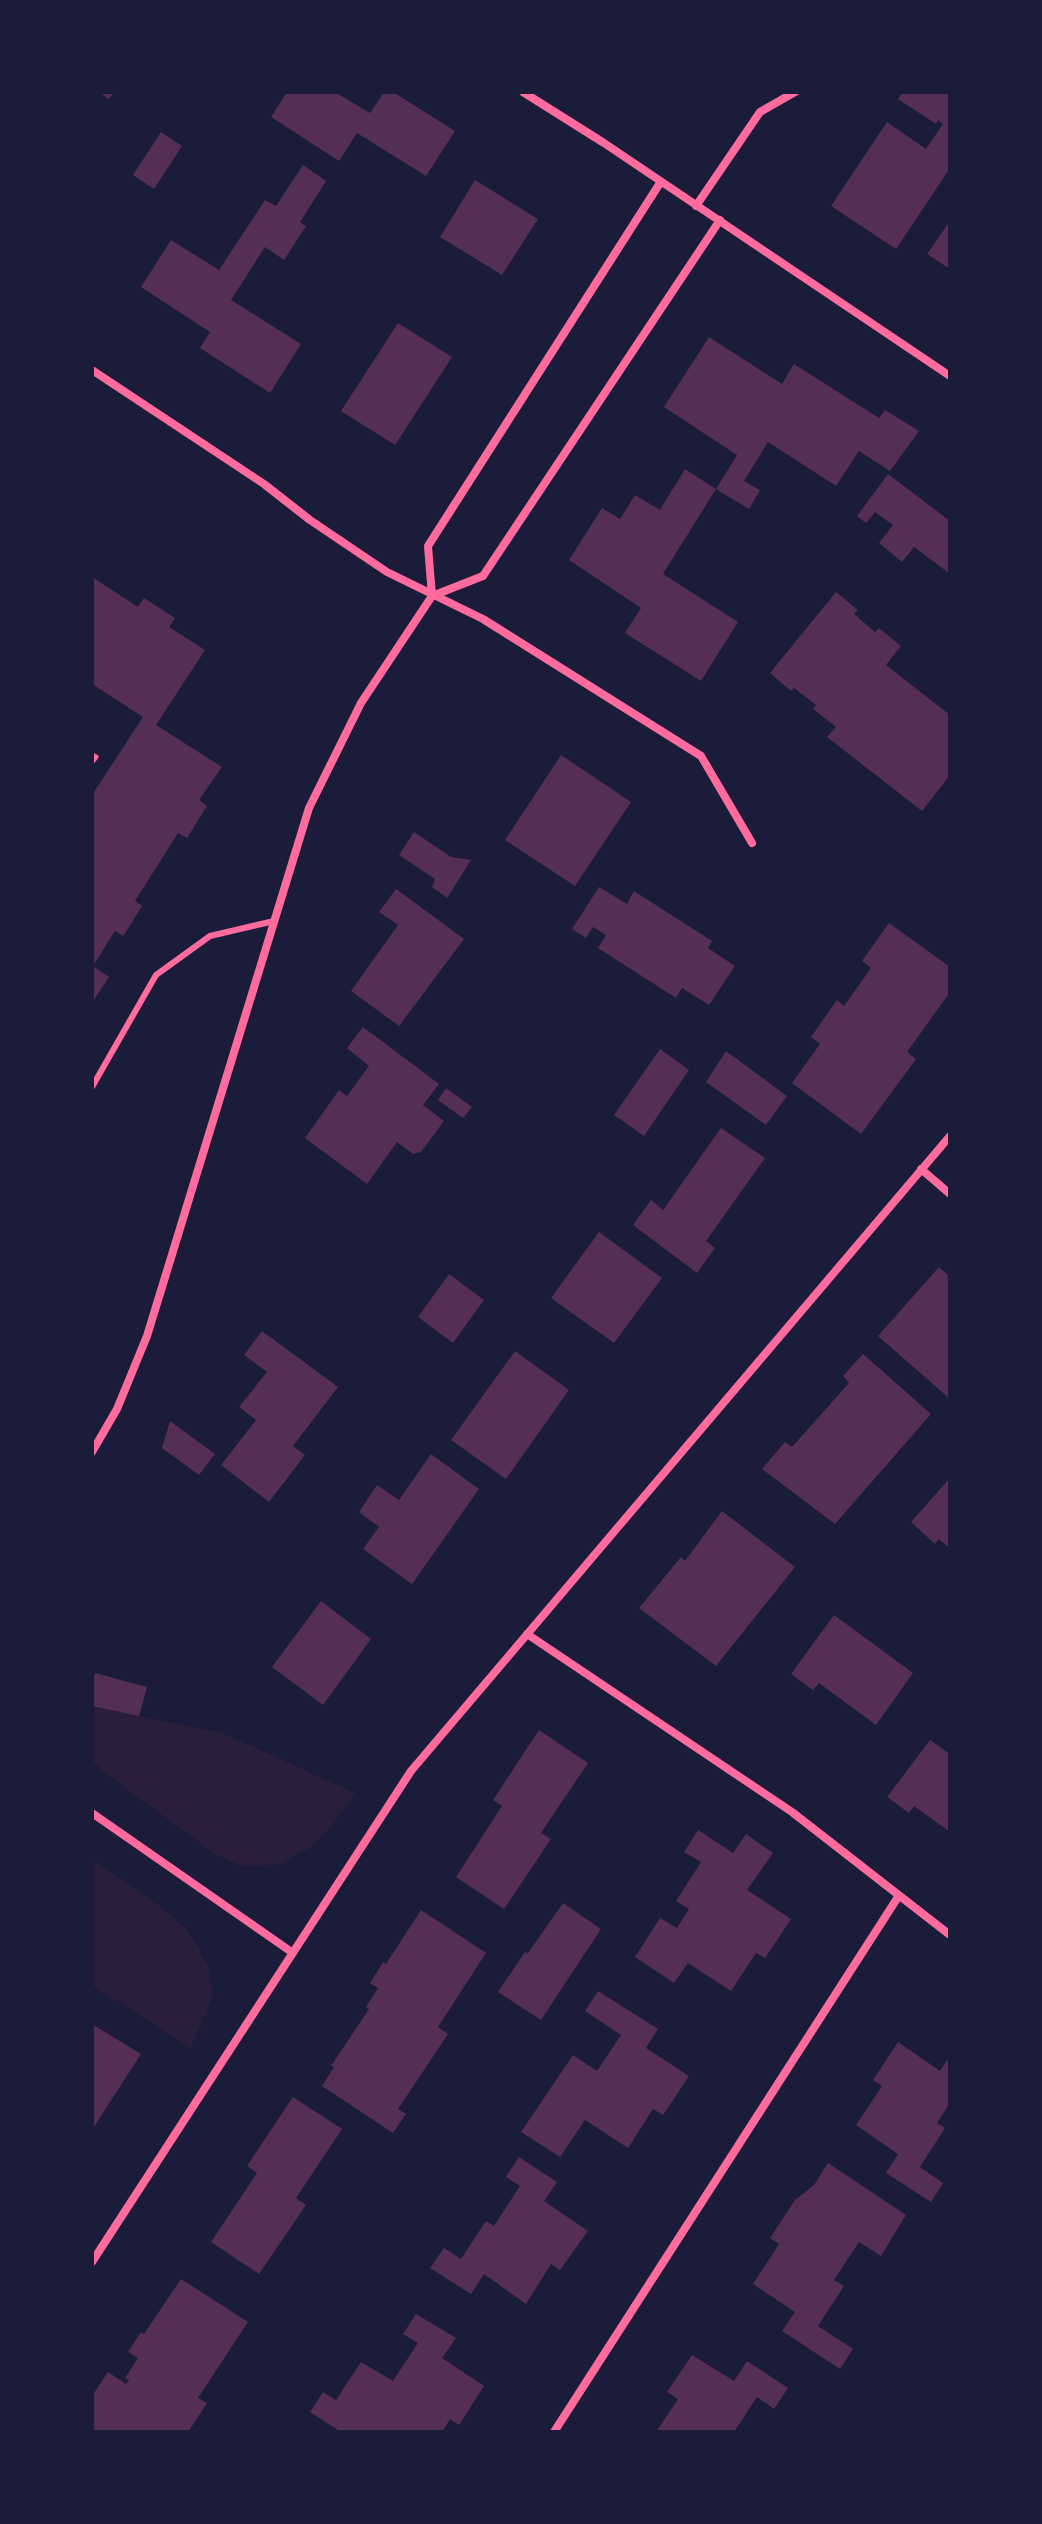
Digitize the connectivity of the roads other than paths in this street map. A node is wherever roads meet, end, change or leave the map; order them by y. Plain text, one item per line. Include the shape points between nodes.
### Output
1 (523, 92) edge
2 (795, 92) edge
3 (660, 183) junction
4 (696, 206) junction
5 (720, 220) junction
6 (92, 370) edge
7 (950, 376) edge
8 (432, 596) junction
9 (752, 843) dead end
10 (274, 921) junction
11 (92, 1087) edge
12 (950, 1136) edge
13 (921, 1169) junction
14 (950, 1194) edge
15 (92, 1452) edge
16 (527, 1634) junction
17 (92, 1813) edge
18 (898, 1897) junction
19 (950, 1935) edge
20 (293, 1953) junction
21 (92, 2262) edge
22 (554, 2432) edge

1 - 3 street
2 - 4 street via 760,112
3 - 4 street
3 - 8 street via 428,546
4 - 5 street
5 - 7 street
5 - 8 street via 483,576
6 - 8 street via 387,572
8 - 9 street via 483,619 701,756
8 - 10 street via 361,703 309,808
10 - 11 lane via 210,936 156,975
10 - 15 street via 147,1336 117,1409
12 - 13 street
13 - 14 street
13 - 16 street
16 - 18 street via 792,1812
16 - 20 street via 411,1771
17 - 20 street
18 - 19 street
18 - 22 street
20 - 21 street

